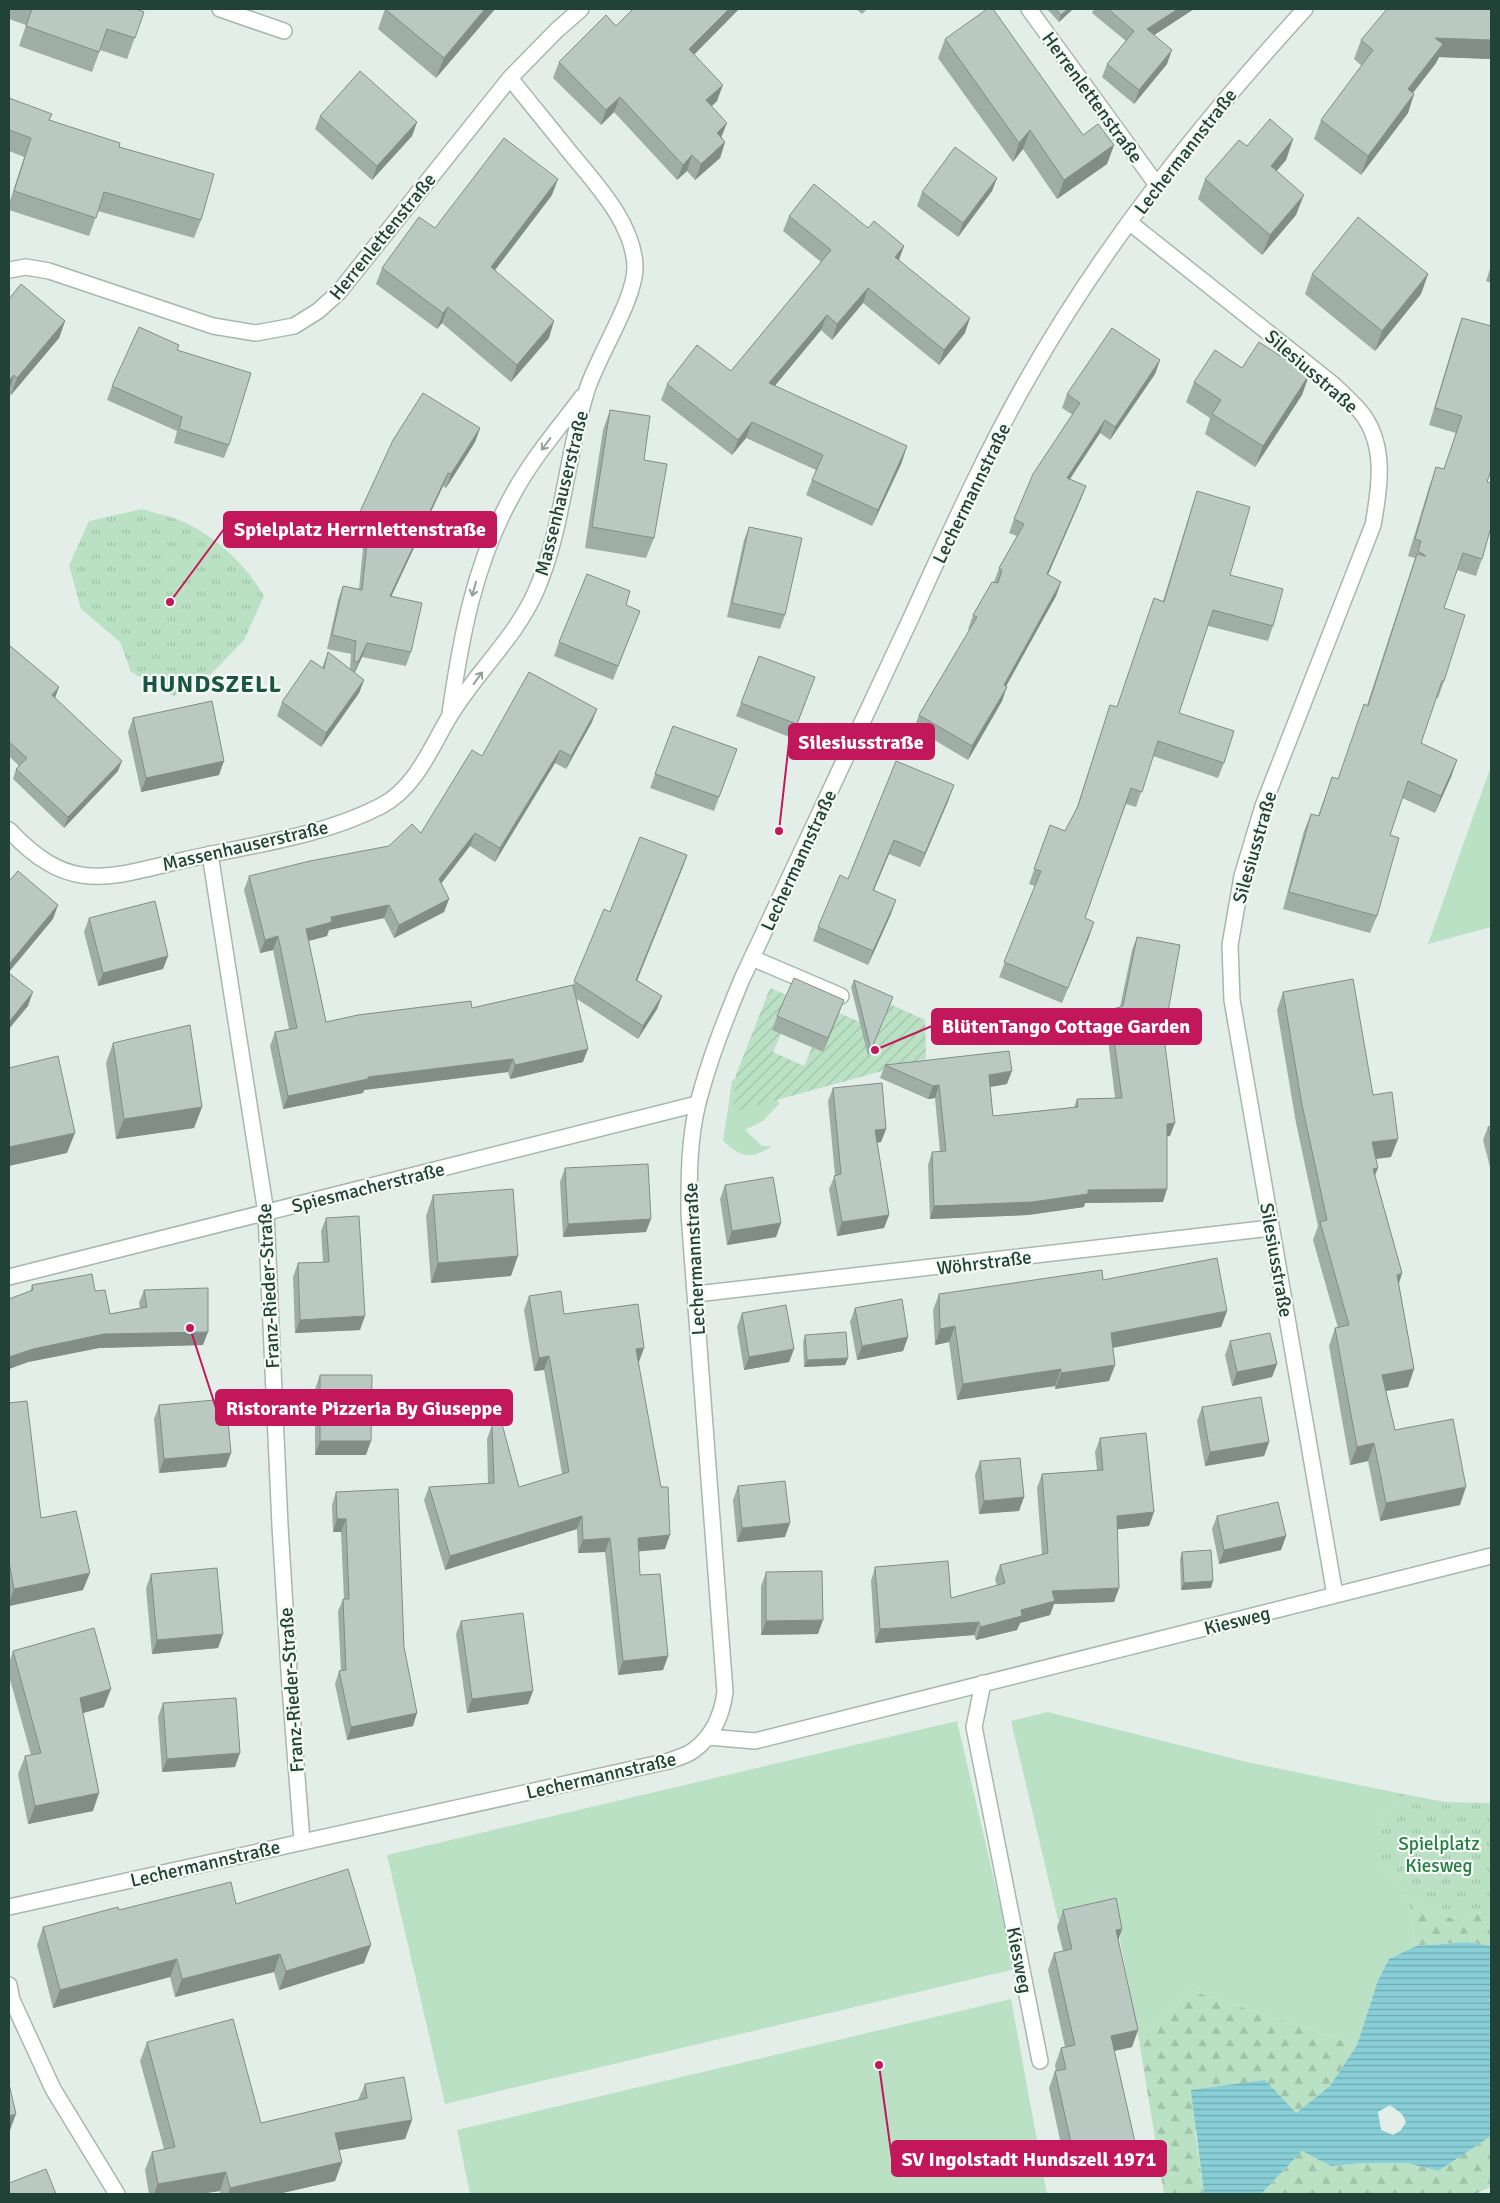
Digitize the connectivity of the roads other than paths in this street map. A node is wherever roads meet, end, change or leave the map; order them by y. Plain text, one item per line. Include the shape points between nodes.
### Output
1 (220, 9) edge
2 (581, 9) edge
3 (1029, 9) edge
4 (1305, 9) edge
5 (284, 31) dead end
6 (510, 78) junction
7 (1157, 185) junction
8 (1129, 222) junction
9 (9, 270) edge
10 (586, 391) junction
11 (449, 718) junction
12 (9, 830) edge
13 (210, 854) junction
14 (752, 958) junction
15 (841, 996) edge
16 (697, 1104) junction
17 (266, 1213) junction
18 (1271, 1228) junction
19 (9, 1277) edge
20 (696, 1294) junction
21 (1491, 1556) edge
22 (1335, 1595) junction
23 (983, 1683) junction
24 (708, 1736) junction
25 (302, 1841) junction
26 (9, 1908) edge
27 (9, 1985) edge
28 (1040, 2061) dead end
29 (118, 2194) edge

1 - 5 street
2 - 6 street, Herrenlettenstraße
3 - 7 street, Herrenlettenstraße
4 - 7 street, Lechermannstraße via 1245,75
6 - 9 street, Herrenlettenstraße via 339,292 294,326 256,333 213,326 49,271 26,267
6 - 10 street, Massenhauserstraße via 605,195 629,241 635,267 630,291
7 - 8 street, Lechermannstraße
8 - 14 street, Lechermannstraße via 1027,380 973,484
8 - 18 street, Silesiusstraße via 1334,385 1360,410 1372,431 1379,456 1380,490 1373,525 1263,806 1242,876 1230,945 1232,1000
11 -> 10 street, Massenhauserstraße via 513,631 535,594 550,554
10 -> 11 street, Massenhauserstraße via 512,495 490,541 473,588 461,638
11 - 13 street, Massenhauserstraße via 433,750 411,780 384,804 346,821 291,837
12 - 13 street, Massenhauserstraße via 44,862 68,873 94,878
13 - 17 street, Franz-Rieder-Straße
14 - 15 street
14 - 16 street, Lechermannstraße via 718,1037
16 - 17 street, Spiesmacherstraße
16 - 20 street, Lechermannstraße via 690,1162 689,1214
17 - 19 street, Spiesmacherstraße
17 - 25 street, Franz-Rieder-Straße via 280,1536
18 - 20 street, Wöhrstraße
18 - 22 street, Silesiusstraße
20 - 24 street, Lechermannstraße via 725,1692 722,1714
21 - 22 street, Kiesweg
22 - 23 street, Kiesweg
23 - 24 street, Kiesweg via 756,1741
23 - 28 street, Kiesweg via 974,1727
24 - 25 street, Lechermannstraße via 694,1751 669,1761
25 - 26 street, Lechermannstraße
27 - 29 street via 12,2000 53,2089

